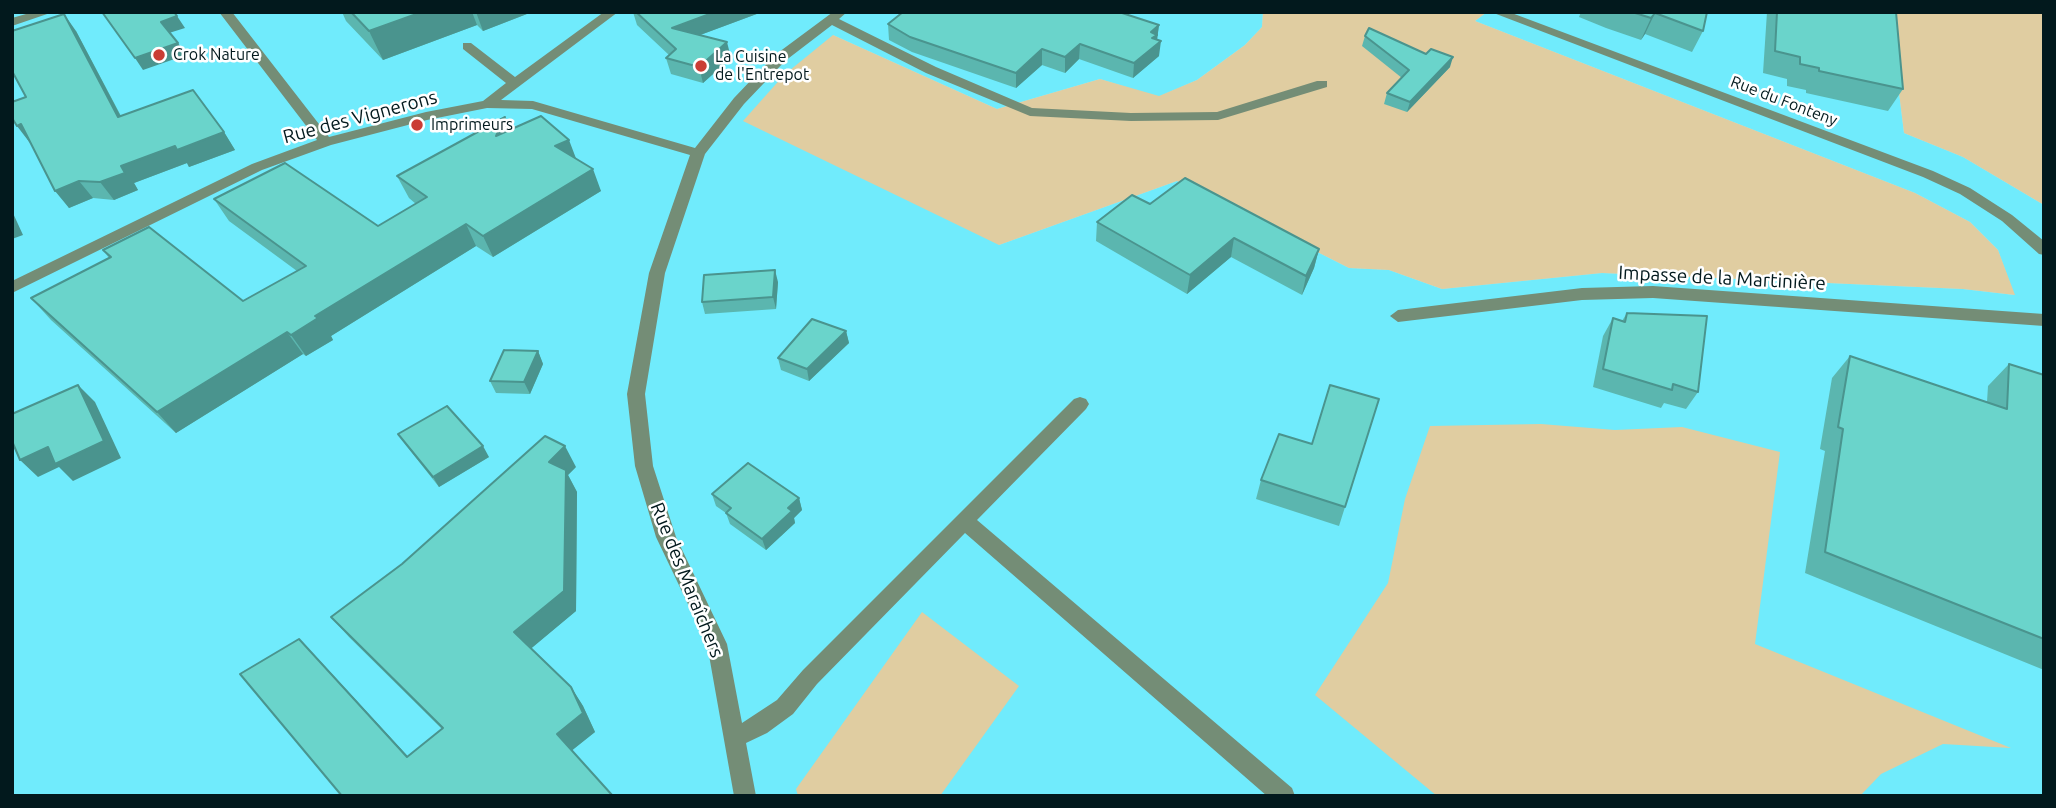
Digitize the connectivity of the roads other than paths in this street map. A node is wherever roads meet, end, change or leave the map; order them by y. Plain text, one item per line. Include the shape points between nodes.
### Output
1 (47, 12) edge
2 (225, 12) edge
3 (611, 12) edge
4 (1497, 12) edge
5 (836, 16) edge
6 (12, 22) edge
7 (467, 46) dead end
8 (514, 83) junction
9 (1322, 84) dead end
10 (487, 104) junction
11 (326, 142) junction
12 (698, 153) junction
13 (2044, 250) edge
14 (12, 288) edge
15 (1398, 316) dead end
16 (2044, 320) edge
17 (1080, 404) dead end
18 (965, 521) junction
19 (735, 737) junction
20 (745, 796) edge
21 (1284, 796) edge

1 - 6 street
2 - 11 street
3 - 8 street
4 - 13 street, Rue du Fonteny via 1928,174 2007,218
5 - 9 street via 930,70 1030,112 1218,116
5 - 12 street, Rue des Maraîchers via 780,58
7 - 8 street
8 - 10 street
10 - 11 street, Rue des Vignerons
10 - 12 street, Rue des Vignerons via 533,105
11 - 14 street, Rue des Vignerons via 257,167
12 - 19 street, Rue des Maraîchers via 657,272 636,394 644,466 666,537 717,643
15 - 16 street, Impasse de la Martinière via 1582,294 1653,292
17 - 18 street
18 - 19 street via 785,707
18 - 21 street
19 - 20 street, Rue des Maraîchers

